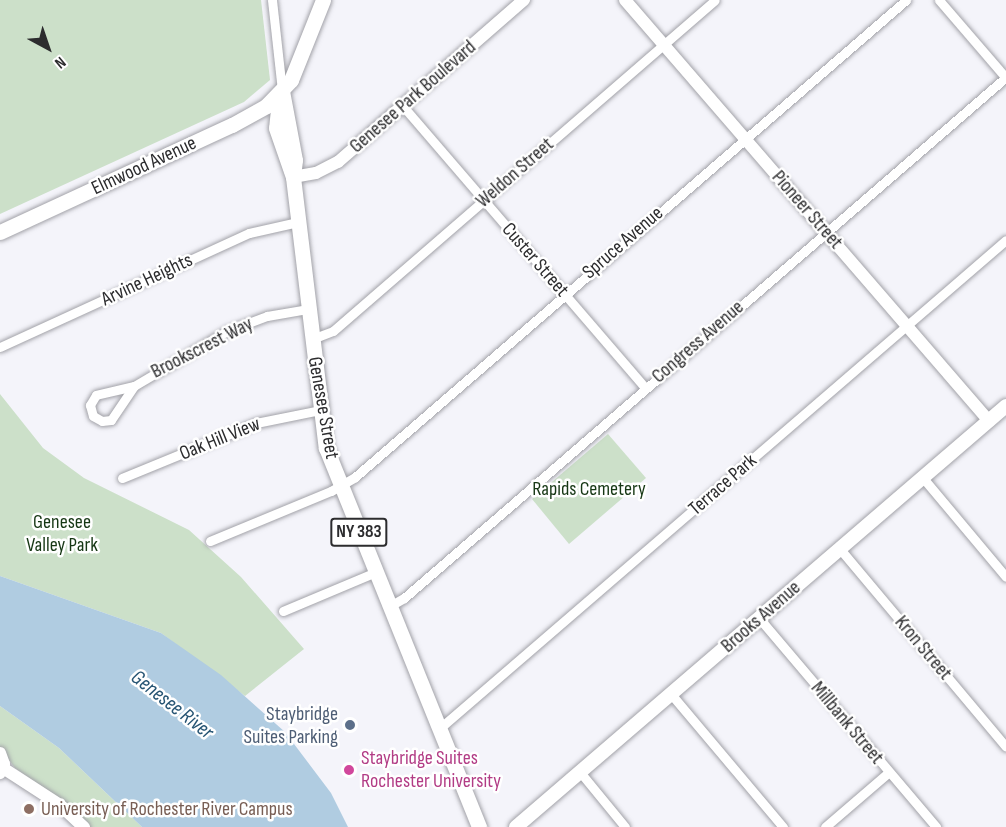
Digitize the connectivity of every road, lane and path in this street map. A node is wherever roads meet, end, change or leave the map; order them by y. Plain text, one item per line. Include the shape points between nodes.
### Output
1 (272, 0) edge
2 (323, 0) edge
3 (524, 0) edge
4 (625, 0) edge
5 (715, 0) edge
6 (906, 0) edge
7 (939, 0) edge
8 (664, 45) junction
9 (1006, 77) edge
10 (282, 91) junction
11 (402, 105) junction
12 (745, 138) junction
13 (293, 177) junction
14 (483, 200) junction
15 (298, 222) junction
16 (0, 232) edge
17 (826, 232) junction
18 (1006, 240) edge
19 (565, 293) junction
20 (308, 309) junction
21 (905, 326) junction
22 (312, 339) junction
23 (0, 347) edge
24 (134, 386) junction
25 (645, 388) junction
26 (1006, 406) edge
27 (320, 410) junction
28 (989, 421) junction
29 (122, 478) dead end
30 (923, 478) junction
31 (340, 486) junction
32 (210, 541) dead end
33 (840, 549) junction
34 (376, 572) junction
35 (1006, 577) edge
36 (390, 606) junction
37 (283, 611) dead end
38 (759, 618) junction
39 (671, 694) junction
40 (440, 728) junction
41 (1006, 747) edge
42 (0, 753) edge
43 (2, 771) edge
44 (580, 772) junction
45 (888, 772) junction
46 (84, 827) edge
47 (479, 827) edge
48 (516, 827) edge
49 (625, 827) edge
50 (783, 827) edge
51 (825, 827) edge
52 (936, 827) edge

1 - 10 street, Genesee Street
2 - 10 main road via 298,65
3 - 11 street, Genesee Park Boulevard
4 - 8 street, Pioneer Street
5 - 8 street, Weldon Street
6 - 12 street, Spruce Avenue
7 - 9 street
8 - 12 street, Pioneer Street
8 - 14 street, Weldon Street
9 - 17 street, Congress Avenue
10 - 13 main road, Genesee Street / NY 383 via 295,160
10 - 16 main road, Elmwood Avenue via 232,125
11 - 13 street, Genesee Park Boulevard via 331,167
11 - 14 street, Custer Street
12 - 17 street, Pioneer Street
12 - 19 street, Spruce Avenue
13 - 15 main road, Genesee Street / NY 383
14 - 19 street, Custer Street
14 - 22 street, Weldon Street via 333,331
15 - 20 main road, Genesee Street / NY 383
15 - 23 street, Arvine Heights via 249,233
17 - 21 street, Pioneer Street
17 - 25 street, Congress Avenue
18 - 21 street, Terrace Park
19 - 25 street, Custer Street
19 - 31 street, Spruce Avenue
20 - 22 main road, Genesee Street / NY 383
20 - 24 street, Brookscrest Way via 238,326
21 - 28 street, Pioneer Street
21 - 40 street, Terrace Park
22 - 27 main road, Genesee Street / NY 383
24 - 24 street, Brookscrest Way via 96,395 90,405 92,415 99,421 111,420
25 - 36 street, Congress Avenue via 405,598
26 - 28 main road, Brooks Avenue
27 - 29 street, Oak Hill View via 256,423
27 - 31 main road, Genesee Street / NY 383 via 326,448
28 - 30 main road, Brooks Avenue
30 - 33 main road, Brooks Avenue
30 - 35 street
31 - 32 street, Spruce Avenue
31 - 34 main road, Genesee Street / NY 383
33 - 38 main road, Brooks Avenue
33 - 41 street, Kron Street
34 - 36 main road, Genesee Street / NY 383
34 - 37 street
36 - 40 main road, Genesee Street / NY 383
38 - 39 main road, Brooks Avenue
38 - 45 street, Millbank Street
39 - 44 main road, Brooks Avenue
39 - 50 street
40 - 47 main road, Genesee Street / NY 383
42 - 43 street
43 - 46 street via 53,800
44 - 48 main road, Brooks Avenue
44 - 49 street
45 - 51 street
45 - 52 street, Millbank Street

